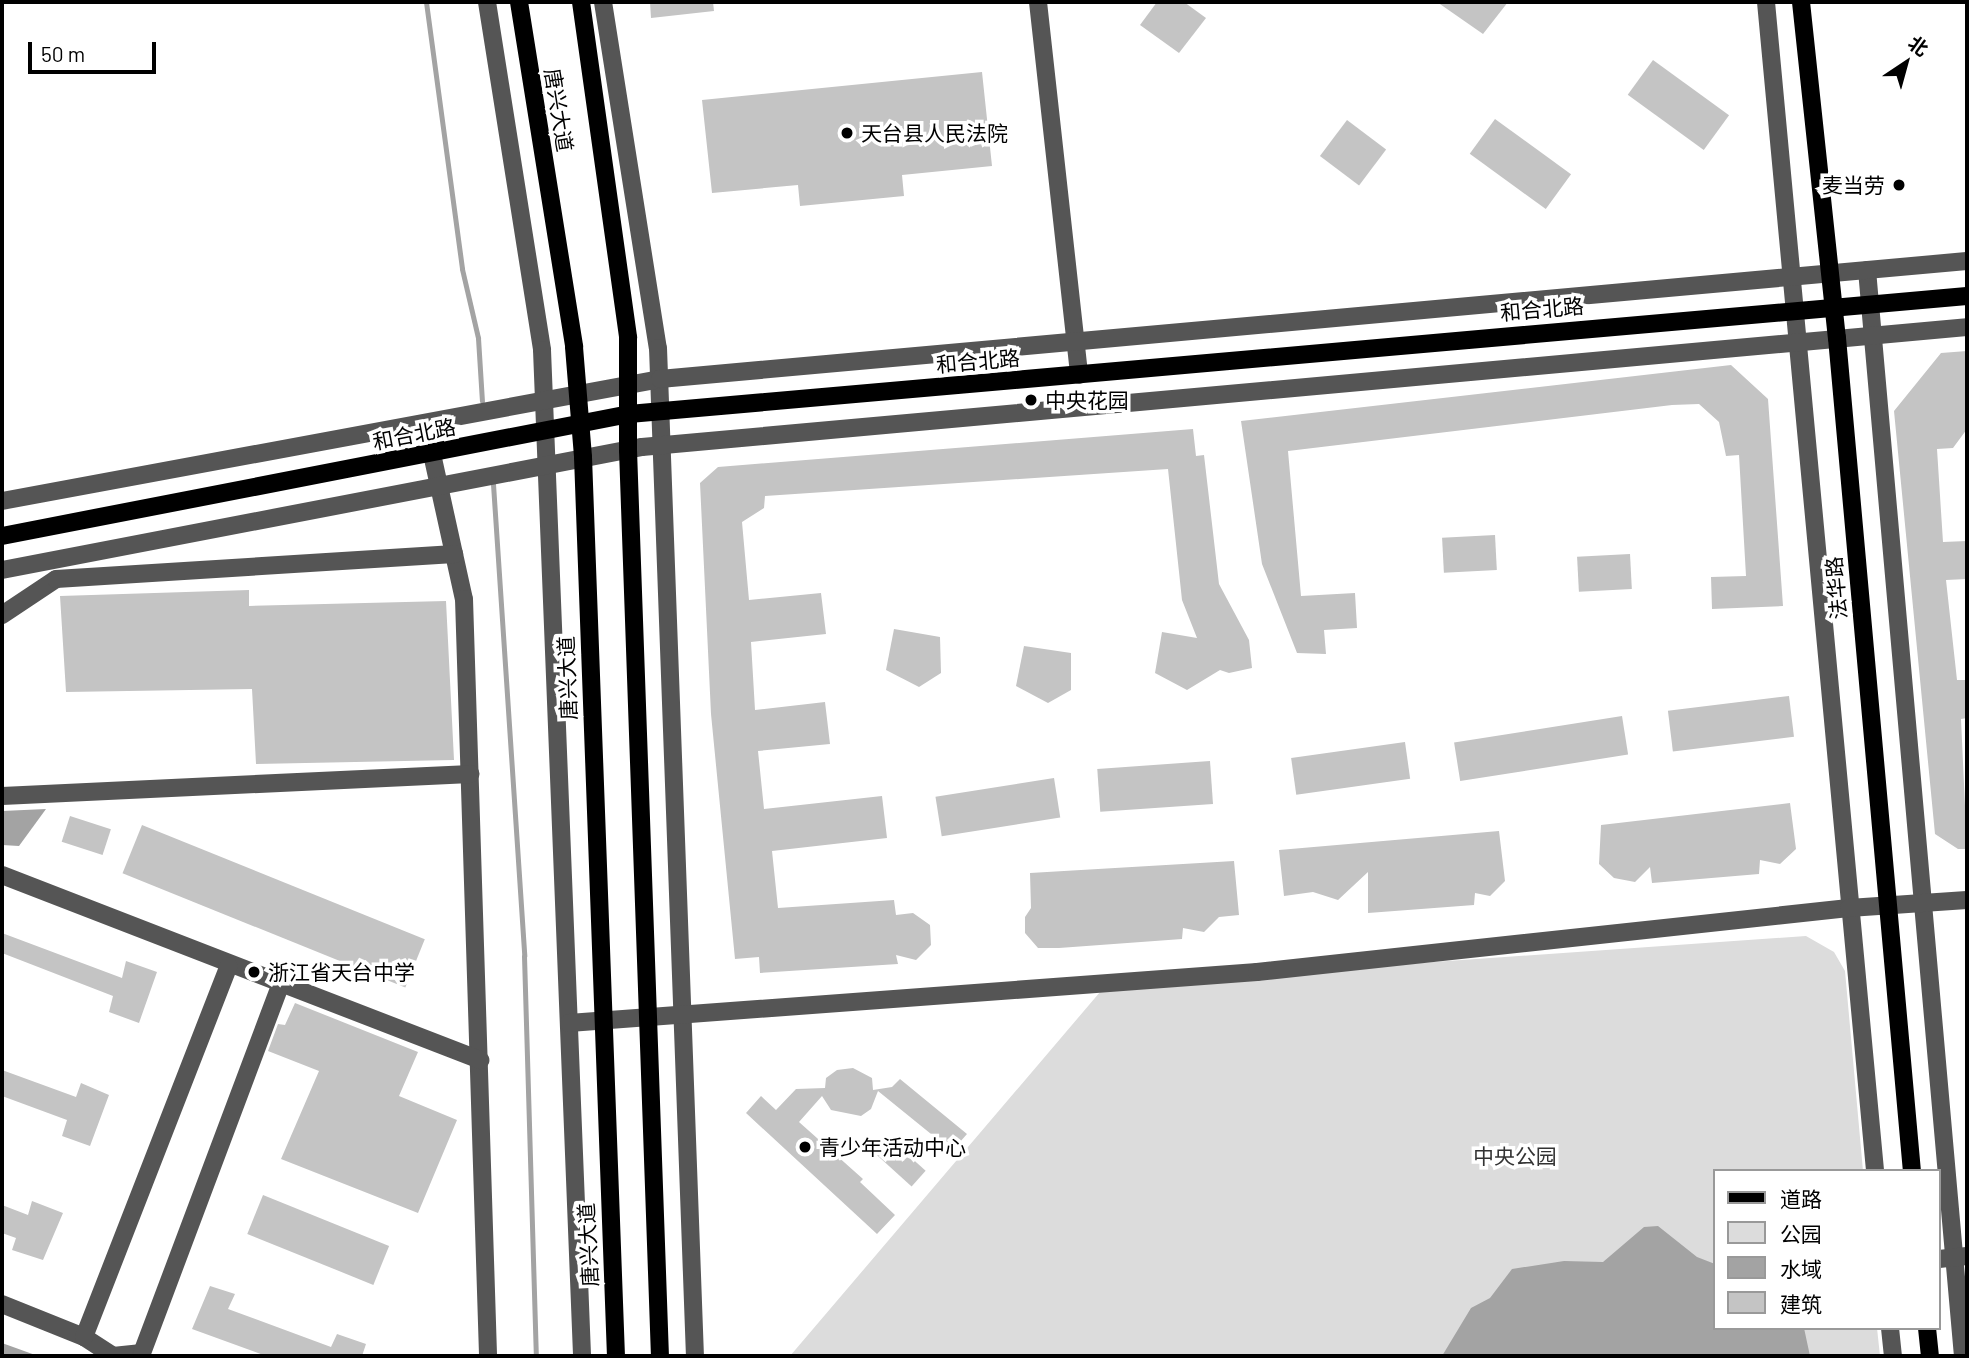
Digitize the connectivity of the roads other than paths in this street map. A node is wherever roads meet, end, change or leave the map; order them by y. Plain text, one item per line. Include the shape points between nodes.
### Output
1 (487, 2) edge
2 (519, 2) edge
3 (581, 2) edge
4 (603, 2) edge
5 (1038, 2) edge
6 (1766, 2) edge
7 (1801, 2) edge
8 (1967, 261) edge
9 (1867, 270) junction
10 (1830, 274) junction
11 (1794, 277) junction
12 (1967, 296) edge
13 (1870, 303) junction
14 (1833, 306) junction
15 (1796, 308) junction
16 (1967, 327) edge
17 (1873, 336) junction
18 (1838, 338) junction
19 (1796, 341) junction
20 (1074, 342) junction
21 (1079, 375) junction
22 (660, 379) junction
23 (628, 384) junction
24 (578, 391) junction
25 (544, 397) junction
26 (661, 411) junction
27 (629, 414) junction
28 (580, 422) junction
29 (545, 431) junction
30 (662, 445) junction
31 (628, 450) junction
32 (432, 454) junction
33 (583, 457) junction
34 (547, 464) junction
35 (438, 485) junction
36 (2, 501) edge
37 (2, 536) edge
38 (454, 554) junction
39 (2, 570) edge
40 (2, 615) edge
41 (470, 775) junction
42 (2, 796) edge
43 (2, 875) edge
44 (1967, 900) edge
45 (1920, 901) junction
46 (1885, 905) junction
47 (1849, 908) junction
48 (229, 966) junction
49 (280, 986) junction
50 (683, 1016) junction
51 (648, 1019) junction
52 (601, 1022) junction
53 (569, 1023) junction
54 (480, 1060) junction
55 (1875, 1169) edge
56 (1912, 1169) edge
57 (1953, 1257) edge
58 (2, 1304) edge
59 (1890, 1330) edge
60 (1927, 1330) edge
61 (84, 1337) junction
62 (113, 1356) edge
63 (488, 1356) edge
64 (582, 1356) edge
65 (616, 1356) edge
66 (660, 1356) edge
67 (695, 1356) edge
68 (1893, 1356) edge
69 (1930, 1356) edge
70 (1963, 1356) edge

1 - 25 street via 542,350
2 - 24 main road, 唐兴大道
3 - 23 main road, 唐兴大道 via 628,338
4 - 22 street
5 - 20 street
6 - 11 street
7 - 10 main road, 法华路
8 - 9 street
9 - 10 street
9 - 13 street
10 - 11 street
10 - 14 main road, 法华路
11 - 15 street
11 - 20 street
12 - 13 main road, 和合北路
13 - 14 main road, 和合北路
13 - 17 street
14 - 15 main road, 和合北路
14 - 18 main road, 法华路
15 - 19 street
15 - 21 main road, 和合北路
16 - 17 street
17 - 18 street
17 - 45 street
18 - 19 street
18 - 46 main road, 法华路
19 - 30 street
19 - 47 street
20 - 21 street
20 - 22 street
21 - 26 main road, 和合北路
22 - 23 street
22 - 26 street
23 - 24 street
23 - 27 main road, 唐兴大道
24 - 25 street
24 - 28 main road, 唐兴大道
25 - 29 street
25 - 36 street
26 - 27 main road, 和合北路
26 - 30 street
27 - 28 main road, 和合北路
27 - 31 main road, 唐兴大道
28 - 29 main road, 和合北路
28 - 33 main road, 唐兴大道
29 - 32 main road, 和合北路
29 - 34 street
30 - 31 street
30 - 50 street
31 - 33 street
31 - 51 main road, 唐兴大道
32 - 35 street
32 - 37 main road, 和合北路
33 - 34 street
33 - 52 main road, 唐兴大道
34 - 35 street
34 - 53 street
35 - 38 street
35 - 39 street
38 - 40 street via 56,579
38 - 41 street via 464,599
41 - 42 street
41 - 54 street
43 - 48 street
44 - 45 street
45 - 46 street
45 - 57 street
46 - 47 street
46 - 56 main road, 法华路
47 - 50 street via 1257,972
47 - 55 street
48 - 49 street
48 - 61 street
49 - 54 street
49 - 62 street via 142,1353
50 - 51 street
50 - 67 street
51 - 52 street
51 - 66 main road, 唐兴大道
52 - 53 street
52 - 65 main road, 唐兴大道
53 - 64 street
54 - 63 street
57 - 70 street
58 - 61 street
59 - 68 street
60 - 69 main road
61 - 62 street

